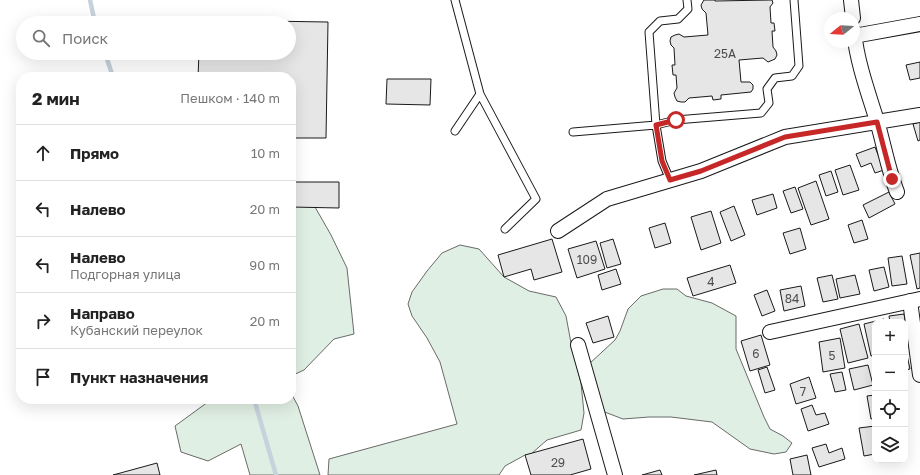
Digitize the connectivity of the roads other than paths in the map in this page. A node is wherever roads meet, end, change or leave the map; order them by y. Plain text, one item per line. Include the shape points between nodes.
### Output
1 (455, 0) edge
2 (687, 0) edge
3 (794, 0) edge
4 (851, 0) edge
5 (852, 12) edge
6 (920, 24) edge
7 (860, 35) edge
8 (857, 48) edge
9 (480, 94) junction
10 (920, 115) edge
11 (877, 122) junction
12 (656, 125) junction
13 (455, 131) dead end
14 (573, 132) dead end
15 (670, 180) junction
16 (897, 192) dead end
17 (505, 229) dead end
18 (558, 232) dead end
19 (915, 300) edge
20 (770, 332) dead end
21 (578, 345) dead end
22 (920, 375) edge
23 (615, 475) edge

1 - 9 lane
2 - 12 lane via 688,9 678,19 660,21 649,32
3 - 12 lane via 799,66 792,76 775,78 768,89 769,103 761,113 676,120
4 - 5 street
6 - 7 street
8 - 11 street
9 - 13 lane
9 - 17 lane via 536,199
10 - 11 street
11 - 15 street via 785,137 701,171
11 - 16 street
12 - 14 lane
12 - 15 lane via 662,161
15 - 18 street via 607,199
19 - 20 street
19 - 22 street
21 - 23 street

